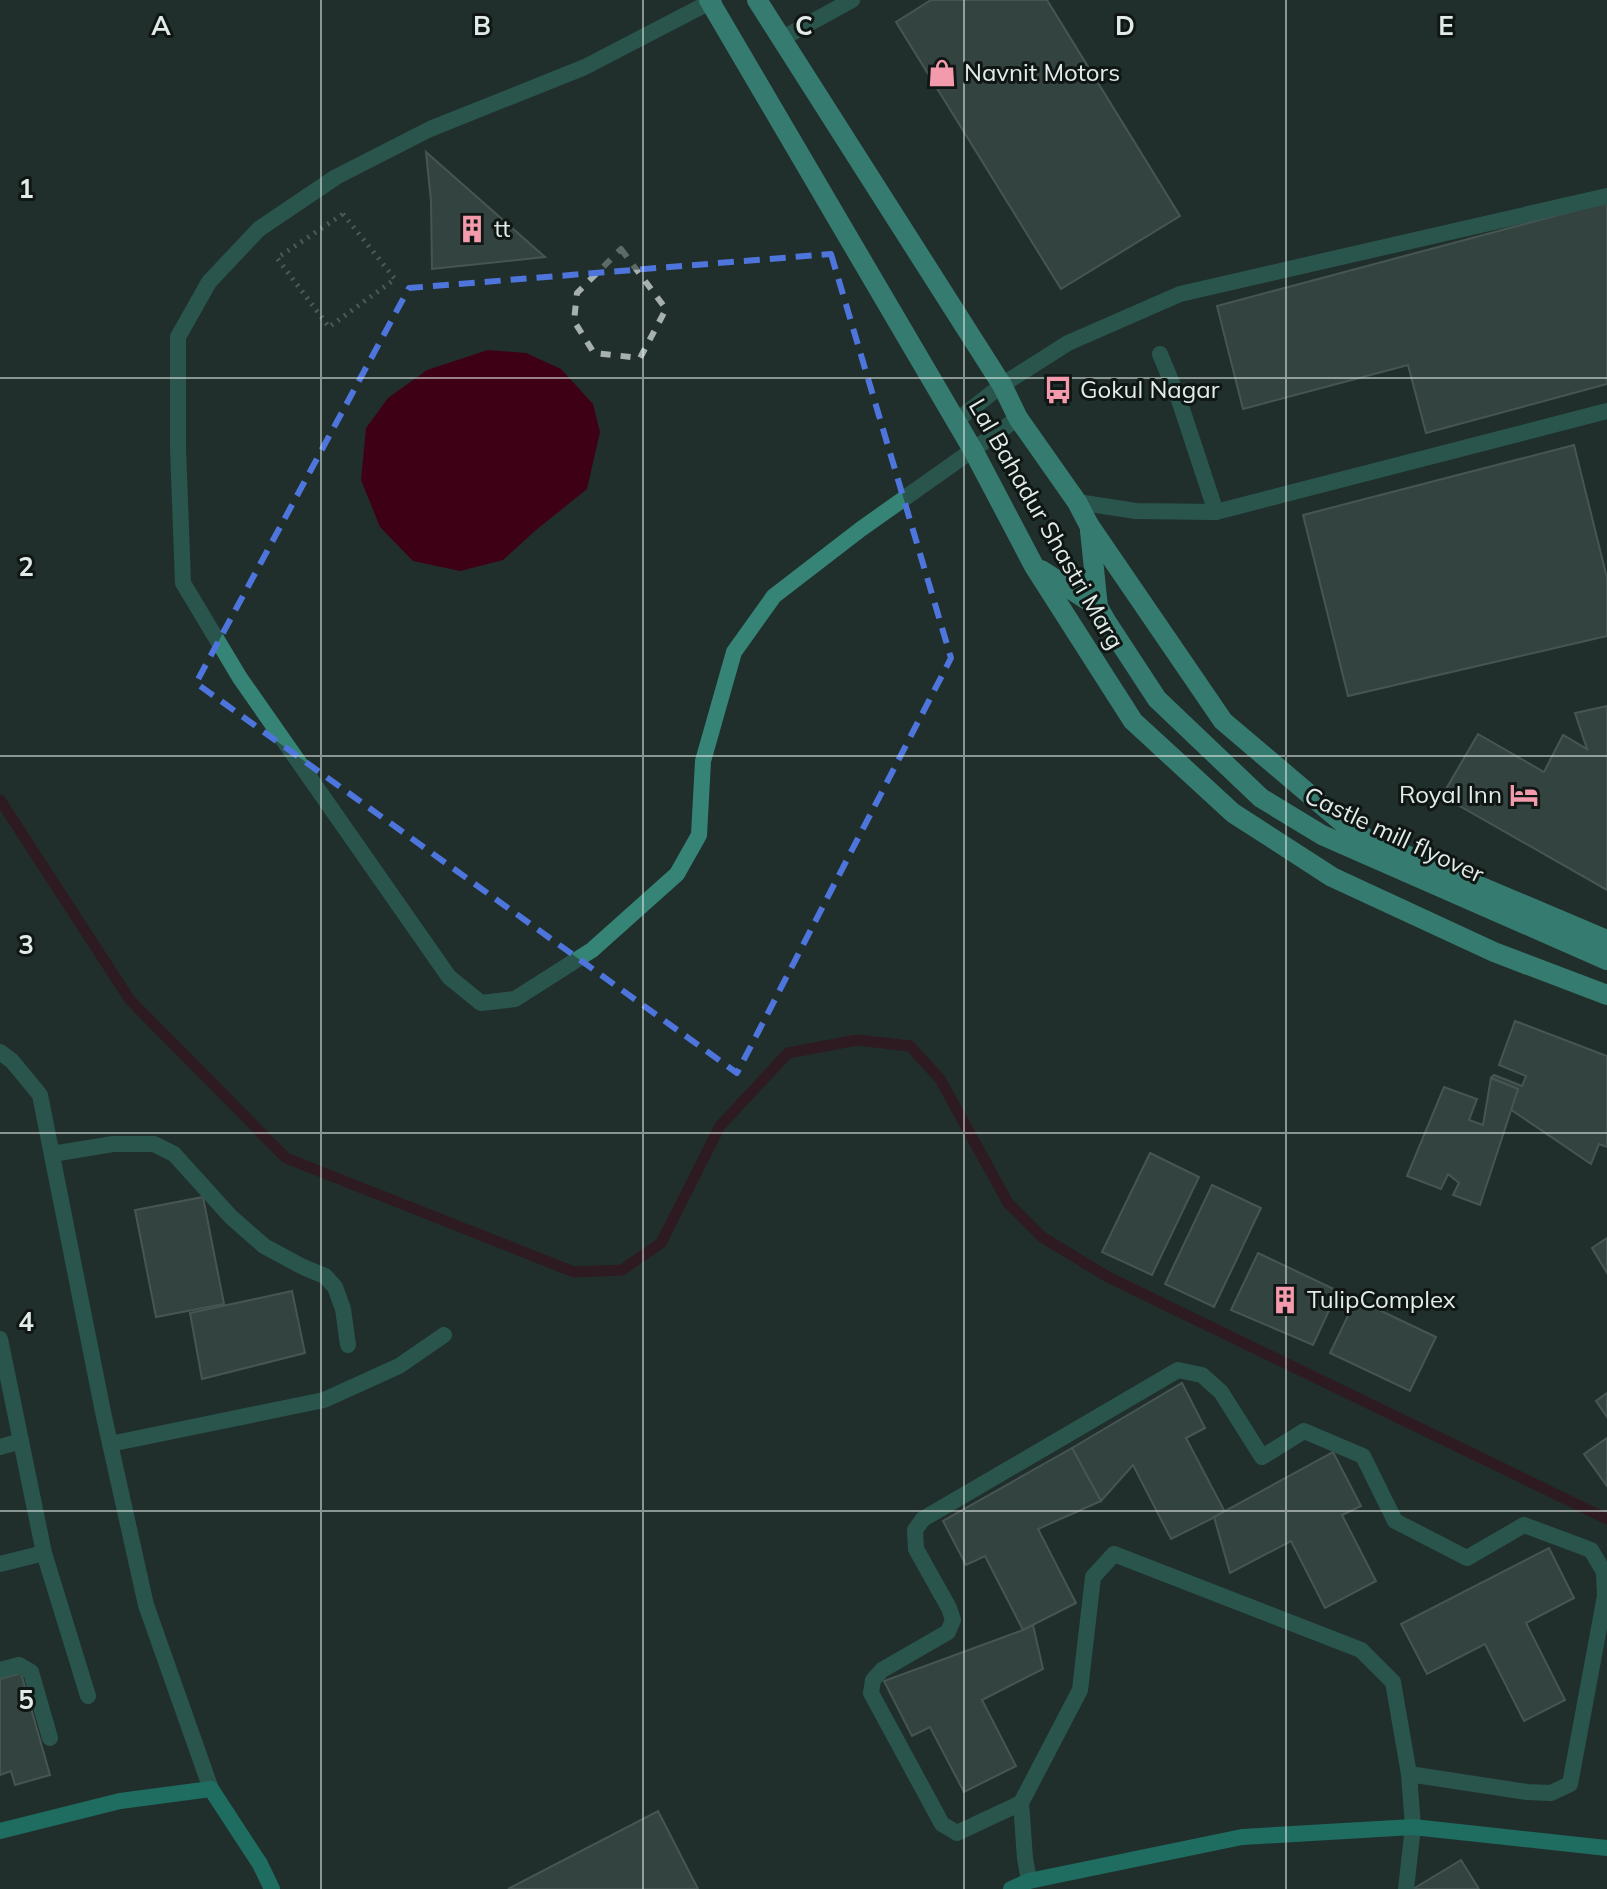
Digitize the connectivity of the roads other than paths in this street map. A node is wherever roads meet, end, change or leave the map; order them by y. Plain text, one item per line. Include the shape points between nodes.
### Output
1 (757, 0) edge
2 (852, 0) edge
3 (711, 1) edge
4 (781, 39) junction
5 (1607, 196) edge
6 (1160, 354) dead end
7 (1002, 385) junction
8 (1607, 411) edge
9 (1018, 418) junction
10 (956, 421) junction
11 (973, 450) junction
12 (1077, 502) junction
13 (1216, 512) junction
14 (1089, 525) junction
15 (1034, 566) junction
16 (1102, 614) junction
17 (1607, 940) edge
18 (1607, 960) edge
19 (1607, 995) edge
20 (0, 1052) edge
21 (52, 1154) junction
22 (444, 1335) dead end
23 (0, 1339) edge
24 (348, 1345) dead end
25 (21, 1441) junction
26 (110, 1444) junction
27 (0, 1447) edge
28 (44, 1553) junction
29 (0, 1564) edge
30 (0, 1670) edge
31 (88, 1696) dead end
32 (50, 1738) dead end
33 (1409, 1774) junction
34 (211, 1789) junction
35 (1021, 1803) junction
36 (1413, 1827) junction
37 (0, 1831) edge
38 (1607, 1848) edge
39 (1029, 1881) junction
40 (272, 1889) edge
41 (1011, 1889) edge
42 (1406, 1889) edge

1 - 4 main road, Lal Bahadur Shastri Marg
2 - 4 street
3 - 10 main road, Lal Bahadur Shastri Marg
3 - 11 street via 585,67 430,129 336,177 259,229 209,282 178,337 183,583 240,678 449,977 481,1003 515,999 592,950 677,874 699,835 703,761 734,652 774,596
4 - 7 main road, Lal Bahadur Shastri Marg
5 - 7 street via 1180,294 1068,343
6 - 13 street
7 - 9 main road, Lal Bahadur Shastri Marg
7 - 10 street
8 - 13 street
9 - 11 street
9 - 12 main road, Lal Bahadur Shastri Marg
10 - 11 main road, Lal Bahadur Shastri Marg
11 - 15 main road, Lal Bahadur Shastri Marg
12 - 13 street via 1136,511
12 - 14 main road, Lal Bahadur Shastri Marg
14 - 16 main road
14 - 17 main road, Lal Bahadur Shastri Marg via 1223,721 1356,834
15 - 16 main road
15 - 19 main road, Lal Bahadur Shastri Marg via 1133,721 1233,813 1332,877 1494,952
16 - 18 main road, Castle mill flyover via 1157,699 1261,798 1322,835
20 - 21 street via 40,1095
21 - 24 street via 113,1144 154,1144 174,1154 264,1246 325,1276 343,1309
21 - 26 street
22 - 26 street via 399,1366 324,1400
23 - 25 street
25 - 27 street
25 - 28 street
26 - 34 street via 146,1605
28 - 29 street
28 - 31 street
30 - 32 street via 19,1665 31,1672
33 - 35 street via 1393,1682 1361,1650 1114,1554 1093,1577 1080,1690
33 - 35 street via 1527,1792 1551,1793 1570,1784 1605,1596 1604,1572 1591,1550 1524,1525 1467,1558 1395,1521 1363,1456 1304,1431 1262,1457 1221,1392 1202,1375 1178,1370 923,1519 915,1530 916,1549 953,1620 948,1632 882,1670 871,1693 942,1824 957,1833
33 - 36 street
34 - 37 street via 120,1801
34 - 40 street
35 - 39 street
36 - 38 street
36 - 39 street via 1242,1837
36 - 42 street
39 - 41 street

